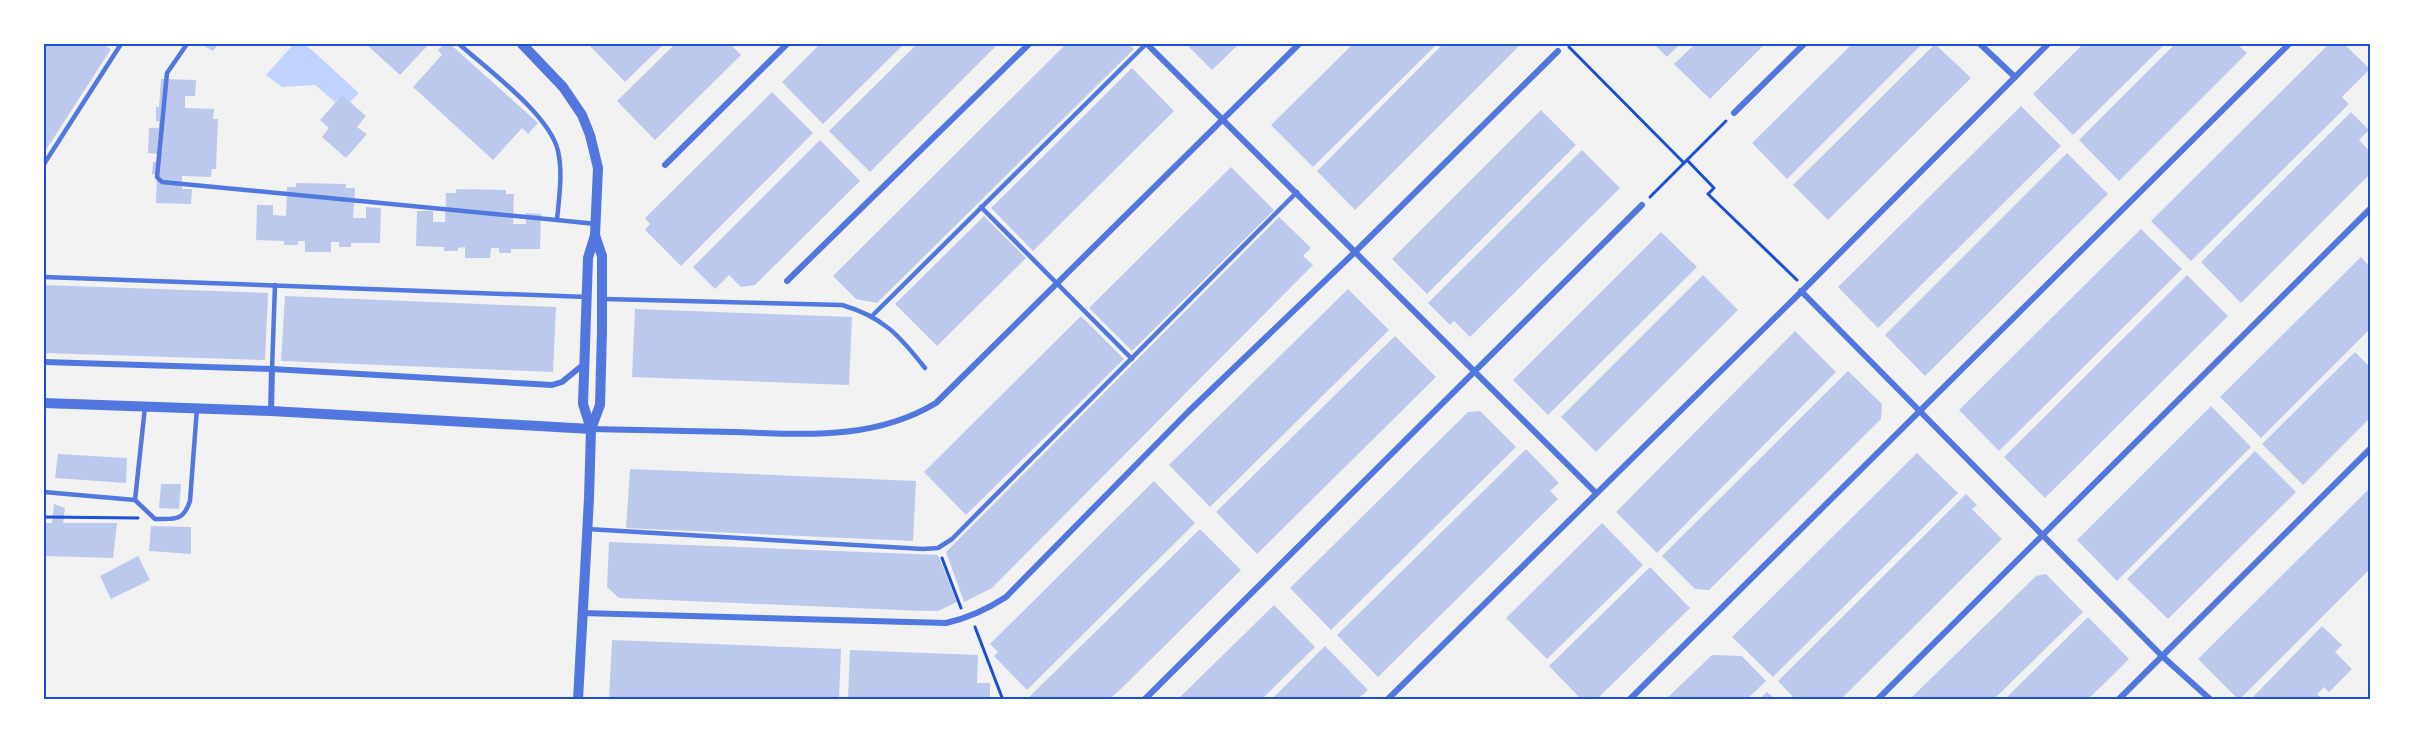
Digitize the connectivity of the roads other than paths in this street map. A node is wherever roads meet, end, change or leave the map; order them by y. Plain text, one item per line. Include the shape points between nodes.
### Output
1 (120, 44) edge
2 (187, 44) edge
3 (459, 44) edge
4 (522, 44) edge
5 (788, 44) edge
6 (1029, 44) edge
7 (1146, 44) edge
8 (1299, 44) edge
9 (1804, 44) edge
10 (1980, 44) edge
11 (2048, 44) edge
12 (2289, 44) edge
13 (1557, 51) dead end
14 (2015, 77) junction
15 (1734, 113) road end
16 (1224, 118) junction
17 (44, 164) edge
18 (665, 165) dead end
19 (1297, 192) junction
20 (1642, 205) road end
21 (981, 207) junction
22 (2370, 209) edge
23 (557, 220) junction
24 (596, 230) junction
25 (1356, 251) junction
26 (44, 277) edge
27 (787, 281) dead end
28 (1058, 284) junction
29 (275, 285) junction
30 (1803, 289) junction
31 (587, 297) junction
32 (602, 299) junction
33 (872, 316) junction
34 (1132, 359) junction
35 (44, 362) edge
36 (584, 364) junction
37 (925, 368) dead end
38 (272, 369) junction
39 (1475, 371) junction
40 (44, 403) edge
41 (145, 406) junction
42 (197, 408) junction
43 (271, 411) junction
44 (1919, 411) junction
45 (591, 429) junction
46 (2370, 449) edge
47 (44, 492) edge
48 (1596, 493) junction
49 (135, 500) junction
50 (587, 530) junction
51 (2042, 535) junction
52 (582, 613) junction
53 (2162, 656) junction
54 (578, 699) edge
55 (1143, 699) edge
56 (1387, 699) edge
57 (1629, 699) edge
58 (1877, 699) edge
59 (2118, 699) edge
60 (2211, 699) edge

1 - 17 lane
2 - 23 lane via 167,73 156,177 162,182
3 - 23 lane via 541,118 558,150
4 - 24 street via 563,87 590,135 598,168
5 - 18 street
6 - 27 street
7 - 16 street
7 - 21 lane
8 - 16 street
9 - 15 street
10 - 14 street
11 - 14 street
12 - 44 street
13 - 25 street
14 - 30 street
16 - 19 street
16 - 28 street
19 - 25 street
19 - 34 lane
20 - 39 street
21 - 28 lane
21 - 33 lane
22 - 51 street
23 - 24 lane
24 - 31 street via 588,258
24 - 32 street via 602,256
25 - 39 street
25 - 52 street via 1188,412 1006,597 968,618 946,623
26 - 29 lane
28 - 34 lane
28 - 45 street via 936,403 892,424 842,434 801,435
29 - 31 lane
29 - 38 lane
30 - 44 street
30 - 48 street
31 - 36 street
32 - 33 lane via 842,304
32 - 45 street via 600,405
33 - 37 lane via 900,336
34 - 50 lane via 952,539 938,548
35 - 38 street
36 - 38 street via 552,386
36 - 45 street via 583,404
38 - 43 street
39 - 48 street
39 - 55 street
40 - 41 street
41 - 42 street
41 - 49 lane
42 - 43 street
42 - 49 lane via 186,512 175,519 154,519
43 - 45 street
44 - 51 street
44 - 57 street
45 - 50 street
46 - 53 street
47 - 49 lane
48 - 56 street
50 - 52 street
51 - 53 street
51 - 58 street
52 - 54 street
53 - 59 street
53 - 60 street

